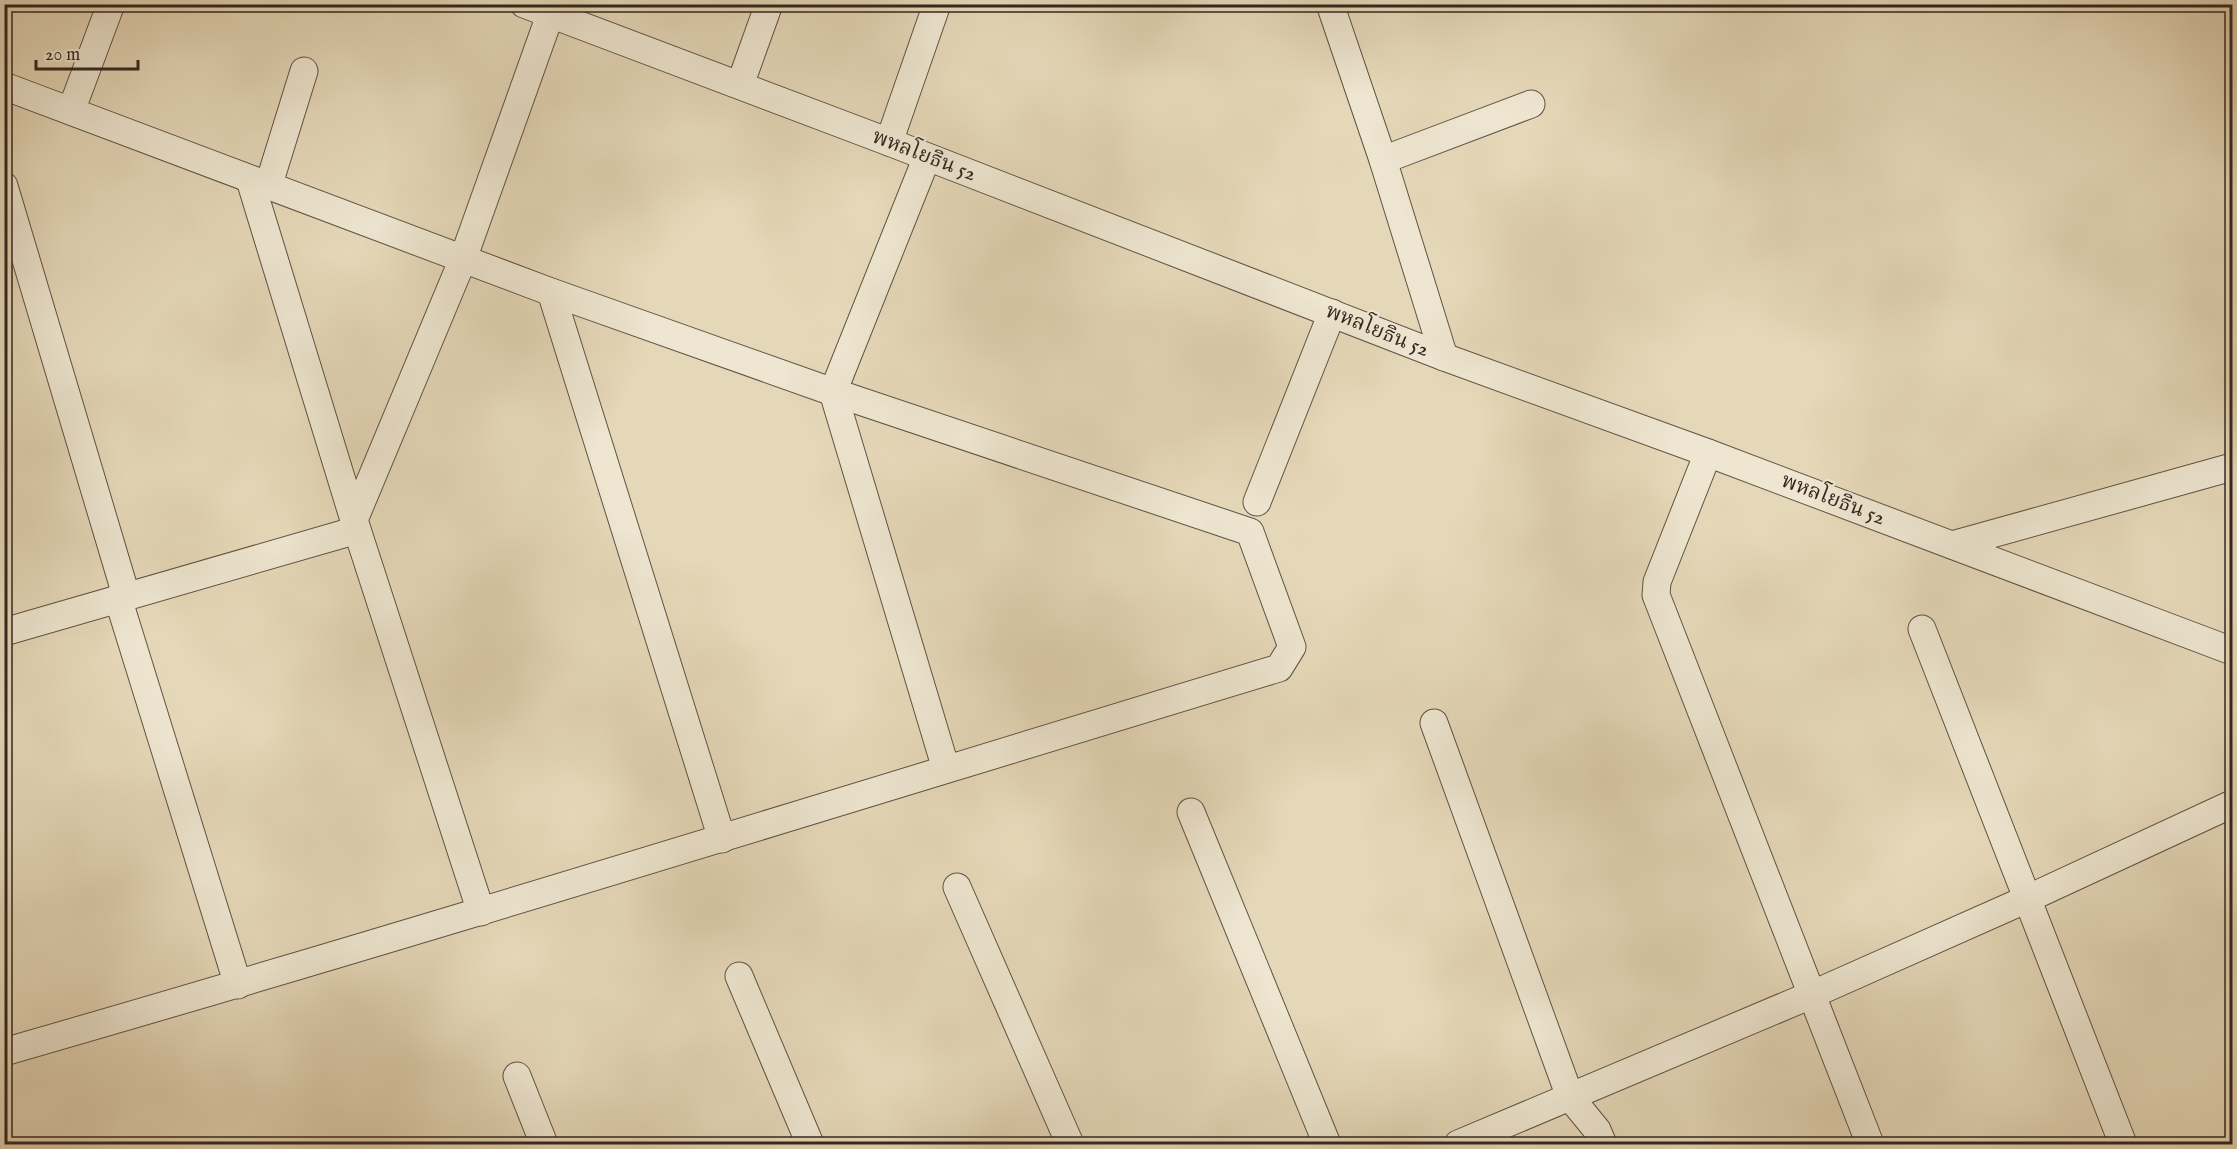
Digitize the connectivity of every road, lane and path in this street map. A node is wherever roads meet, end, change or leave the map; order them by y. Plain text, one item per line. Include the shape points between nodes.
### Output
1 (111, 4) edge
2 (524, 4) edge
3 (769, 4) edge
4 (938, 4) edge
5 (1330, 4) edge
6 (552, 10) edge
7 (304, 71) dead end
8 (740, 85) junction
9 (4, 86) edge
10 (1531, 104) dead end
11 (71, 111) junction
12 (889, 142) junction
13 (927, 157) junction
14 (1383, 160) junction
15 (259, 184) junction
16 (4, 186) edge
17 (463, 259) junction
18 (551, 292) junction
19 (1332, 313) junction
20 (1444, 357) junction
21 (832, 392) junction
22 (1708, 453) junction
23 (2232, 467) edge
24 (1257, 502) dead end
25 (355, 525) junction
26 (1952, 545) junction
27 (122, 596) junction
28 (1922, 629) dead end
29 (4, 632) edge
30 (2232, 651) edge
31 (1434, 723) dead end
32 (946, 769) junction
33 (2232, 804) edge
34 (1191, 812) dead end
35 (722, 839) junction
36 (957, 887) dead end
37 (2027, 899) junction
38 (481, 912) junction
39 (738, 976) dead end
40 (238, 985) junction
41 (1811, 995) junction
42 (6, 1046) edge
43 (517, 1076) dead end
44 (1570, 1097) junction
45 (544, 1144) edge
46 (810, 1144) edge
47 (1070, 1144) edge
48 (1327, 1144) edge
49 (1458, 1144) edge
50 (1603, 1144) edge
51 (1870, 1144) edge
52 (2123, 1144) edge

1 - 11 street
2 - 6 street, พหลโยธิน 52
3 - 8 street
4 - 12 street
5 - 14 street
6 - 8 street, พหลโยธิน 52
6 - 17 street
7 - 15 street
8 - 12 street, พหลโยธิน 52
9 - 11 street
10 - 14 street
11 - 15 street
12 - 13 street, พหลโยธิน 52
13 - 19 street, พหลโยธิน 52
13 - 21 street
14 - 20 street
15 - 17 street
15 - 25 street
16 - 27 street
17 - 18 street
17 - 25 street
18 - 21 street
18 - 35 street
19 - 20 street, พหลโยธิน 52
19 - 24 street
20 - 22 street, พหลโยธิน 52
21 - 32 street
21 - 32 street via 1250,532 1292,647 1279,668
22 - 26 street, พหลโยธิน 52
22 - 41 street via 1657,582 1656,595
23 - 26 street
25 - 27 street
25 - 38 street
26 - 30 street, พหลโยธิน 52
27 - 29 street
27 - 40 street
28 - 37 street
31 - 44 street
32 - 35 street
33 - 37 street
34 - 48 street
35 - 38 street
36 - 47 street
37 - 41 street
37 - 52 street
38 - 40 street
39 - 46 street
40 - 42 street
41 - 44 street
41 - 51 street
43 - 45 street
44 - 49 street
44 - 50 street via 1597,1130

